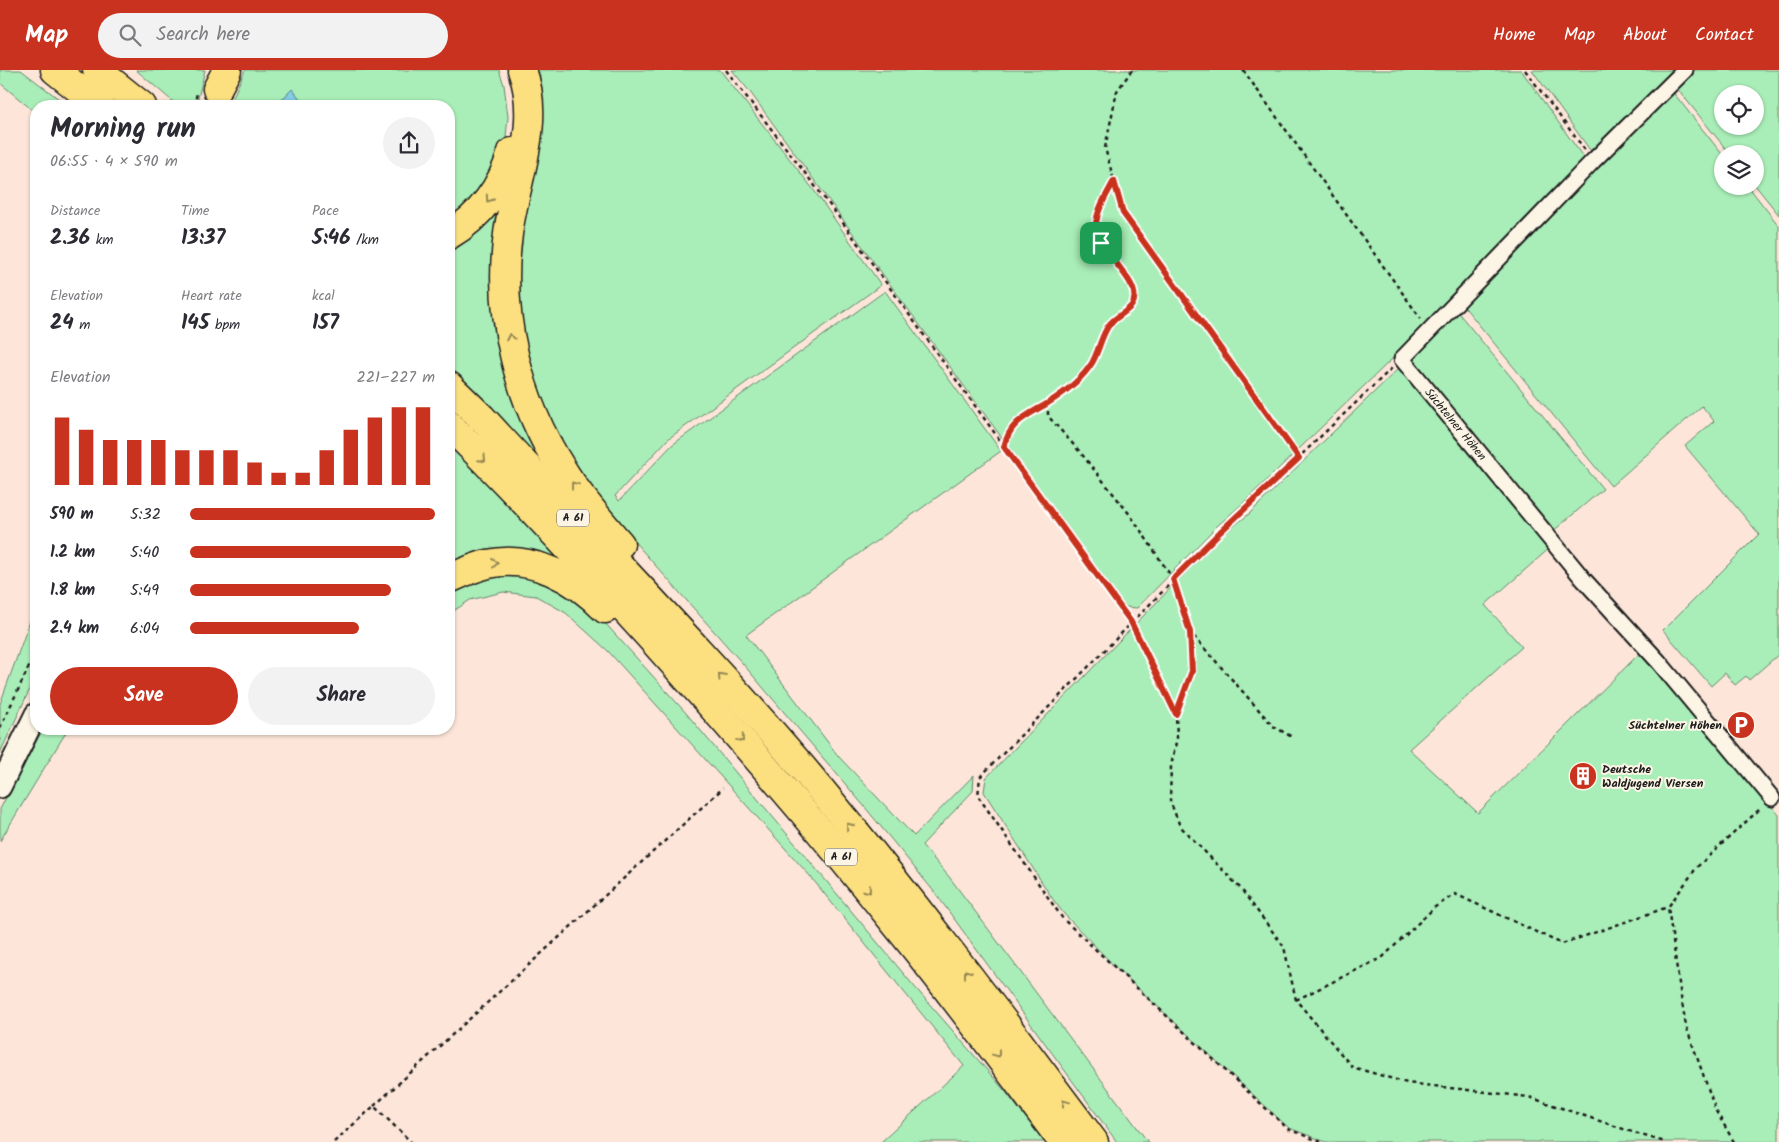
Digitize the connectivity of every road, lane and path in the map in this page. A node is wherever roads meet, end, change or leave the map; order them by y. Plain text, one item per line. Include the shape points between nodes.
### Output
1 (55, 70) edge
2 (96, 70) edge
3 (509, 70) edge
4 (522, 70) edge
5 (726, 70) edge
6 (1132, 70) edge
7 (1243, 70) edge
8 (1525, 70) edge
9 (1685, 70) edge
10 (215, 86) edge
11 (92, 100) edge
12 (134, 100) edge
13 (200, 100) edge
14 (1593, 161) junction
15 (1114, 181) junction
16 (455, 230) edge
17 (1429, 329) junction
18 (1402, 359) junction
19 (455, 392) edge
20 (1048, 403) junction
21 (455, 431) edge
22 (1004, 447) junction
23 (1299, 458) junction
24 (455, 576) edge
25 (1173, 579) junction
26 (1131, 622) junction
27 (1190, 632) junction
28 (697, 650) junction
29 (30, 665) edge
30 (709, 702) junction
31 (1176, 714) junction
32 (30, 726) edge
33 (0, 728) edge
34 (1292, 737) dead end
35 (0, 787) edge
36 (723, 788) dead end
37 (1772, 798) joint
38 (1668, 907) junction
39 (1296, 1000) junction
40 (374, 1106) junction
41 (334, 1142) edge
42 (411, 1142) edge
43 (1063, 1142) edge
44 (1094, 1142) edge
45 (1321, 1142) edge
46 (1665, 1142) edge
47 (1734, 1142) edge

1 - 11 highway
2 - 12 highway
3 -> 16 highway via 518,120 509,163 488,201
28 -> 4 highway via 658,587 562,470 547,443 517,370 509,328 505,278 508,234 530,118
5 - 22 path via 838,216
6 - 15 path via 1117,91 1106,137 1105,148
7 - 17 path
8 - 14 path
9 - 14 street
10 - 13 path
14 - 17 street
15 - 20 path via 1100,209 1097,234 1110,258 1128,278 1135,295 1132,305 1110,323 1093,362 1082,376
15 - 23 path via 1123,213
17 - 18 street
18 - 23 path
18 - 37 street, Süchtelner Höhen via 1584,580
19 - 28 highway, A 61
20 - 22 path via 1012,427
20 - 25 path via 1048,416 1131,516
21 -> 30 highway, A 61 via 569,549
22 - 26 path
23 - 25 path
24 -> 30 highway via 491,563 508,562 526,563 557,574 597,601 637,642
25 - 26 path
25 - 27 path
26 - 31 path
26 - 45 path via 980,777 978,796 1063,919 1288,1129
27 - 31 path via 1192,671
27 - 34 path via 1272,726
44 -> 28 highway, A 61 via 940,938 801,766
29 - 33 path
30 -> 43 highway, A 61 via 899,928
31 - 39 path via 1177,738 1171,766 1170,801 1180,826 1241,889 1284,947
32 - 35 main road
36 - 40 path
37 - 38 path via 1698,867
38 - 39 path via 1562,944 1455,894 1434,907 1383,957
38 - 47 path via 1686,1026 1716,1111
39 - 46 path via 1352,1066 1408,1083 1530,1097
40 - 41 path
40 - 42 path

